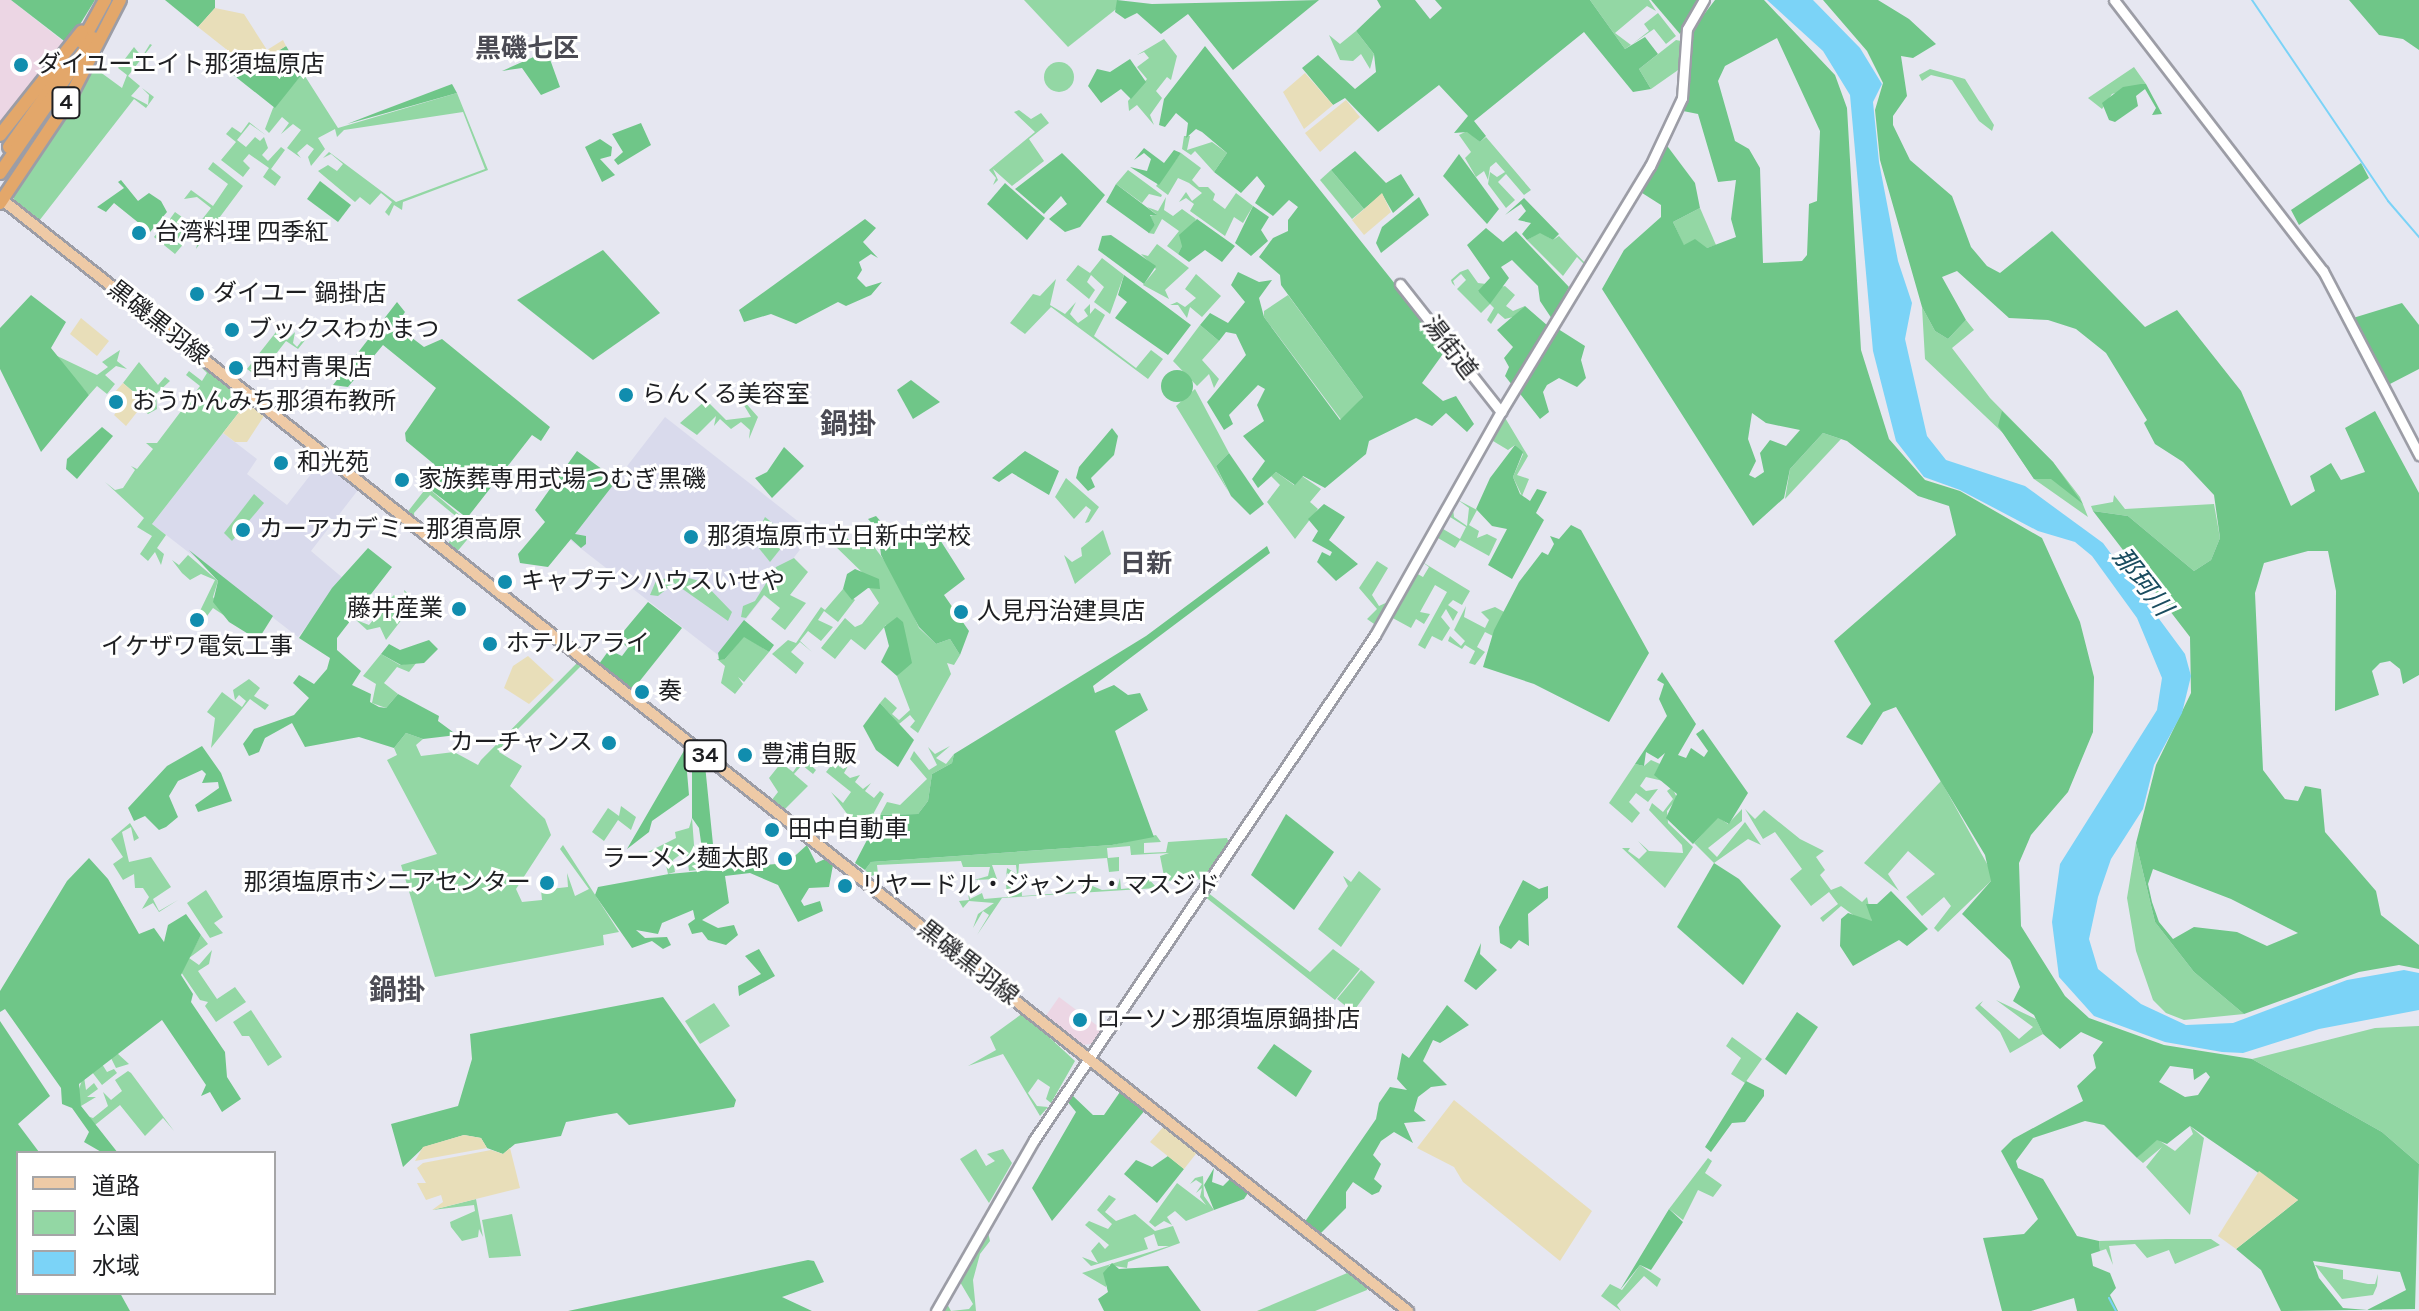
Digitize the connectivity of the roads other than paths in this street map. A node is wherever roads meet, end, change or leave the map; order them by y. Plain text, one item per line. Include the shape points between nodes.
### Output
1 (104, 0) edge
2 (117, 0) edge
3 (1704, 0) edge
4 (2114, 0) edge
5 (0, 135) edge
6 (0, 168) edge
7 (1, 200) edge
8 (1400, 284) dead end
9 (1501, 412) junction
10 (2419, 455) edge
11 (1090, 1060) junction
12 (936, 1311) edge
13 (1408, 1311) edge

1 - 5 highway, 4
1 - 6 highway, 4
2 - 6 highway, 4 via 57,96
2 - 7 highway, 4 via 67,103
3 - 9 street via 1687,29 1682,98 1665,137
4 - 10 street via 2323,271
7 - 11 main road, 黒磯黒羽線 / 34
8 - 9 street, 湯街道
9 - 11 street via 1375,635
11 - 12 street via 1018,1167
11 - 13 main road, 黒磯黒羽線 / 34

